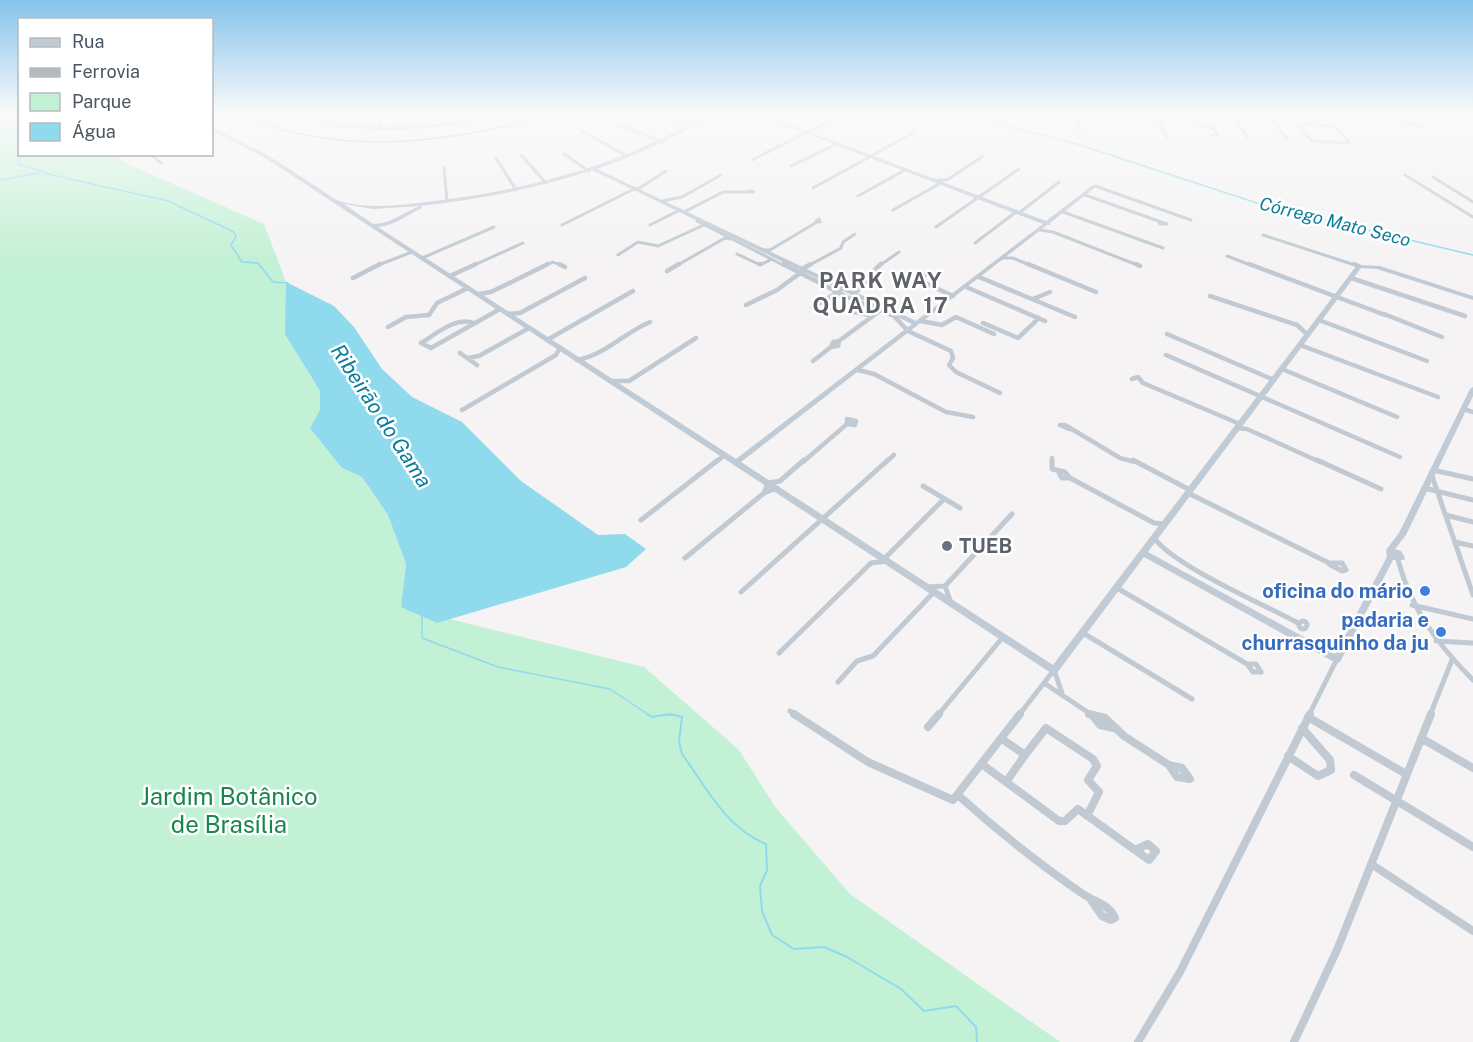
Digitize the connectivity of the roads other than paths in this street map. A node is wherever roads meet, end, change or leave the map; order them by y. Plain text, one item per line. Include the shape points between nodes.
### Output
1 (276, 163) edge
2 (499, 163) edge
3 (528, 163) edge
4 (579, 163) edge
5 (610, 163) edge
6 (797, 163) edge
7 (857, 163) edge
8 (886, 163) edge
9 (974, 163) edge
10 (790, 166) dead end
11 (444, 167) dead end
12 (1019, 169) dead end
13 (591, 170) junction
14 (905, 170) junction
15 (666, 171) dead end
16 (721, 175) dead end
17 (1405, 175) dead end
18 (1433, 177) dead end
19 (519, 181) dead end
20 (1059, 182) dead end
21 (546, 183) junction
22 (945, 183) junction
23 (1095, 186) joint
24 (524, 188) junction
25 (637, 188) junction
26 (813, 188) dead end
27 (516, 190) junction
28 (747, 192) dead end
29 (1085, 195) junction
30 (858, 196) dead end
31 (978, 197) junction
32 (332, 199) junction
33 (447, 201) junction
34 (436, 202) junction
35 (1473, 202) edge
36 (671, 203) junction
37 (400, 206) junction
38 (385, 207) junction
39 (893, 210) dead end
40 (683, 211) junction
41 (407, 212) junction
42 (1017, 212) junction
43 (1063, 212) junction
44 (1473, 217) edge
45 (1191, 220) dead end
46 (1158, 221) dead end
47 (396, 222) junction
48 (817, 222) dead end
49 (369, 223) junction
50 (706, 224) junction
51 (562, 225) dead end
52 (650, 225) dead end
53 (494, 227) dead end
54 (936, 227) dead end
55 (1044, 227) junction
56 (722, 231) junction
57 (1053, 232) joint
58 (855, 234) dead end
59 (1263, 235) dead end
60 (725, 238) junction
61 (739, 240) junction
62 (400, 243) junction
63 (523, 243) dead end
64 (975, 243) dead end
65 (1163, 248) dead end
66 (412, 252) junction
67 (899, 252) dead end
68 (736, 254) dead end
69 (618, 255) dead end
70 (772, 255) junction
71 (1227, 256) dead end
72 (1008, 257) junction
73 (426, 259) junction
74 (1140, 266) dead end
75 (1359, 266) junction
76 (565, 267) dead end
77 (803, 270) junction
78 (667, 271) dead end
79 (928, 273) dead end
80 (983, 276) junction
81 (455, 277) junction
82 (353, 278) dead end
83 (1354, 278) junction
84 (585, 279) dead end
85 (919, 280) junction
86 (966, 287) junction
87 (468, 288) junction
88 (907, 288) dead end
89 (633, 291) dead end
90 (841, 291) junction
91 (491, 292) junction
92 (1050, 292) dead end
93 (1096, 292) dead end
94 (478, 294) junction
95 (854, 294) junction
96 (953, 296) junction
97 (1210, 296) dead end
98 (1335, 298) junction
99 (1473, 298) edge
100 (486, 299) junction
101 (1034, 299) junction
102 (746, 306) dead end
103 (813, 307) dead end
104 (500, 309) junction
105 (883, 309) junction
106 (854, 312) dead end
107 (873, 316) junction
108 (1465, 316) dead end
109 (519, 317) junction
110 (1075, 317) dead end
111 (1039, 318) junction
112 (1319, 320) junction
113 (1045, 321) dead end
114 (650, 322) dead end
115 (919, 322) junction
116 (474, 323) junction
117 (983, 323) dead end
118 (388, 327) dead end
119 (1301, 327) joint
120 (529, 328) junction
121 (910, 331) junction
122 (1310, 332) junction
123 (1431, 333) dead end
124 (994, 334) dead end
125 (1167, 334) dead end
126 (696, 338) dead end
127 (547, 340) junction
128 (1301, 344) junction
129 (561, 352) junction
130 (460, 353) dead end
131 (479, 356) junction
132 (594, 357) junction
133 (468, 358) junction
134 (577, 360) junction
135 (813, 360) dead end
136 (1176, 360) dead end
137 (1427, 361) dead end
138 (476, 364) joint
139 (590, 368) junction
140 (866, 368) junction
141 (1282, 369) junction
142 (1274, 380) junction
143 (612, 381) junction
144 (629, 381) junction
145 (1143, 382) dead end
146 (1473, 389) edge
147 (1000, 393) dead end
148 (631, 394) junction
149 (1262, 395) junction
150 (1438, 397) dead end
151 (1464, 409) junction
152 (462, 410) dead end
153 (1473, 412) edge
154 (973, 417) dead end
155 (1397, 417) dead end
156 (848, 424) dead end
157 (1241, 426) junction
158 (1069, 429) dead end
159 (894, 454) dead end
160 (725, 455) junction
161 (1400, 457) dead end
162 (1052, 458) dead end
163 (736, 463) junction
164 (1432, 471) junction
165 (1473, 479) edge
166 (768, 483) junction
167 (778, 485) junction
168 (923, 486) dead end
169 (1424, 488) junction
170 (1381, 489) dead end
171 (1189, 492) junction
172 (764, 493) junction
173 (1439, 493) junction
174 (944, 499) junction
175 (1473, 501) edge
176 (960, 508) dead end
177 (1012, 514) dead end
178 (1446, 515) junction
179 (640, 520) dead end
180 (823, 520) junction
181 (1473, 522) edge
182 (1162, 527) junction
183 (1154, 538) junction
184 (1455, 542) junction
185 (1160, 546) junction
186 (1473, 546) edge
187 (1146, 549) junction
188 (872, 551) junction
189 (1395, 555) junction
190 (685, 558) dead end
191 (885, 560) junction
192 (872, 563) junction
193 (1329, 563) dead end
194 (1464, 568) junction
195 (1473, 570) edge
196 (945, 586) junction
197 (926, 587) junction
198 (1117, 588) junction
199 (741, 592) dead end
200 (934, 592) junction
201 (1473, 594) edge
202 (951, 603) junction
203 (1412, 605) junction
204 (1473, 619) edge
205 (1298, 623) dead end
206 (1083, 633) junction
207 (1003, 637) junction
208 (1436, 642) junction
209 (1473, 643) edge
210 (779, 653) dead end
211 (1337, 659) junction
212 (1452, 660) junction
213 (1247, 664) dead end
214 (1054, 670) junction
215 (1473, 680) edge
216 (837, 682) dead end
217 (1044, 683) junction
218 (1063, 696) junction
219 (1192, 699) dead end
220 (790, 711) dead end
221 (1308, 717) junction
222 (928, 727) dead end
223 (1302, 728) junction
224 (1421, 738) junction
225 (1002, 739) junction
226 (1025, 755) junction
227 (1288, 756) junction
228 (983, 765) junction
229 (1169, 765) dead end
230 (1473, 768) edge
231 (1406, 774) junction
232 (1354, 775) dead end
233 (1006, 782) junction
234 (959, 796) junction
235 (1395, 800) junction
236 (1087, 816) junction
237 (1473, 847) edge
238 (1136, 849) dead end
239 (1371, 864) junction
240 (1091, 900) dead end
241 (1473, 931) edge
242 (1138, 1042) edge
243 (1294, 1042) edge

1 - 32 street
2 - 27 street
3 - 21 street
4 - 13 street
5 - 13 street
6 - 10 street
7 - 26 street
8 - 14 street
9 - 22 street
11 - 33 street
12 - 31 street
13 - 21 street
13 - 25 street
14 - 22 street
14 - 30 street
15 - 25 street
16 - 36 street
17 - 44 street
18 - 35 street
19 - 24 street
20 - 42 street
21 - 24 street
22 - 31 street
22 - 39 street
23 - 29 street
23 - 45 street
24 - 27 street
25 - 36 street
25 - 51 street
27 - 33 street
28 - 40 street via 724,191
29 - 43 street
29 - 46 street
31 - 42 street
31 - 54 street
32 - 38 street
32 - 49 street
33 - 34 street
34 - 37 street
34 - 41 street
36 - 40 street
37 - 38 street
37 - 41 street
38 - 49 street via 370,213
40 - 50 street
40 - 50 street
40 - 52 street
41 - 47 street
42 - 55 street
42 - 64 street
43 - 55 street
43 - 65 street
47 - 49 street
47 - 62 street via 392,230
48 - 70 street
49 - 62 street
50 - 56 street
50 - 69 street via 658,246 638,242
53 - 73 street
55 - 57 street
55 - 72 street
56 - 60 street
56 - 61 street
57 - 74 street
58 - 77 street via 841,248
59 - 75 street
60 - 61 street
60 - 78 street
61 - 70 street
61 - 70 street
62 - 66 street
63 - 81 street
66 - 73 street
66 - 82 street
67 - 95 street via 872,271 865,285
68 - 70 street via 760,265
70 - 77 street
71 - 98 street
72 - 80 street
72 - 93 street
73 - 81 street
75 - 83 street
75 - 99 street via 1378,267
76 - 91 street via 552,262
77 - 90 street
77 - 102 street via 777,290
79 - 85 street
80 - 86 street
80 - 101 street
81 - 87 street
83 - 98 street
83 - 108 street
84 - 109 street
85 - 88 street
85 - 96 street
86 - 96 street
86 - 111 street
87 - 94 street
87 - 118 street via 437,303 431,314 406,317
89 - 127 street
90 - 95 street
90 - 103 street
90 - 105 street
91 - 94 street
91 - 100 street
92 - 101 street
94 - 100 street
95 - 105 street
96 - 115 street
97 - 119 street
98 - 112 street
98 - 123 street
100 - 104 street
101 - 110 street
104 - 109 street
104 - 116 street
105 - 107 street
105 - 115 street
105 - 121 street
106 - 107 street
107 - 135 street
109 - 120 street
111 - 113 street
111 - 117 street via 1018,338
112 - 122 street
112 - 137 street
114 - 132 street via 631,330
115 - 121 street
115 - 124 street via 942,326 957,317
116 - 116 street via 430,348 421,343 450,326 466,320
119 - 122 street
120 - 127 street
120 - 131 street
121 - 140 street
121 - 147 street via 951,351 950,365 956,372
122 - 128 street
125 - 142 street
126 - 144 street
127 - 129 street
128 - 141 street
128 - 150 street
129 - 134 street
129 - 152 street
130 - 133 street
131 - 133 street
131 - 138 street
132 - 134 street
132 - 139 street
133 - 138 street
134 - 139 street
136 - 149 street
139 - 143 street
140 - 154 street via 946,412
140 - 163 street via 858,369
141 - 142 street
141 - 155 street
142 - 149 street
143 - 144 street
143 - 148 street
144 - 148 street
145 - 157 street
146 - 151 street
148 - 160 street
149 - 157 street
149 - 161 street
151 - 153 street
151 - 164 street
156 - 167 street
157 - 170 street
157 - 171 street
158 - 171 street
159 - 180 street
160 - 163 street
160 - 179 street
162 - 182 street via 1050,466
163 - 166 street
164 - 165 street
164 - 169 street
164 - 173 street
166 - 167 street
166 - 172 street
167 - 172 street
167 - 180 street
168 - 174 street
169 - 173 street
169 - 189 street
171 - 182 street
171 - 193 street
172 - 190 street
173 - 175 street
173 - 178 street
174 - 176 street
174 - 191 street
177 - 196 street
178 - 181 street
178 - 184 street
180 - 188 street
180 - 199 street
182 - 183 street
183 - 185 street
183 - 187 street
184 - 186 street
184 - 194 street
185 - 187 street
185 - 205 street
187 - 198 street
187 - 211 street
188 - 191 street
188 - 192 street
189 - 203 street
189 - 211 street
191 - 192 street
191 - 197 street
192 - 210 street
194 - 195 street
194 - 201 street
196 - 197 street
196 - 202 street
197 - 200 street
198 - 206 street
198 - 213 street
200 - 202 street
200 - 216 street via 873,656 857,661
202 - 207 street
203 - 204 street
203 - 208 street
206 - 214 street
206 - 219 street
207 - 214 street
207 - 222 street
208 - 209 street
208 - 212 street
211 - 221 street
212 - 215 street
212 - 224 street
214 - 217 street
214 - 218 street
217 - 218 street
217 - 225 street
218 - 229 street via 1093,716 1105,718
220 - 234 street via 868,762 948,799
221 - 223 street
221 - 231 street
223 - 227 street
223 - 227 street via 1330,760 1331,770 1318,776
224 - 230 street
224 - 231 street
225 - 226 street
225 - 228 street
226 - 233 street
226 - 236 street via 1046,728 1093,759 1096,766 1088,780 1099,792
227 - 242 street via 1180,972
228 - 233 street
228 - 234 street
231 - 235 street
232 - 235 street
233 - 236 street via 1059,821 1065,821 1076,808
234 - 240 street
235 - 237 street
235 - 239 street
236 - 238 street
239 - 241 street
239 - 243 street

